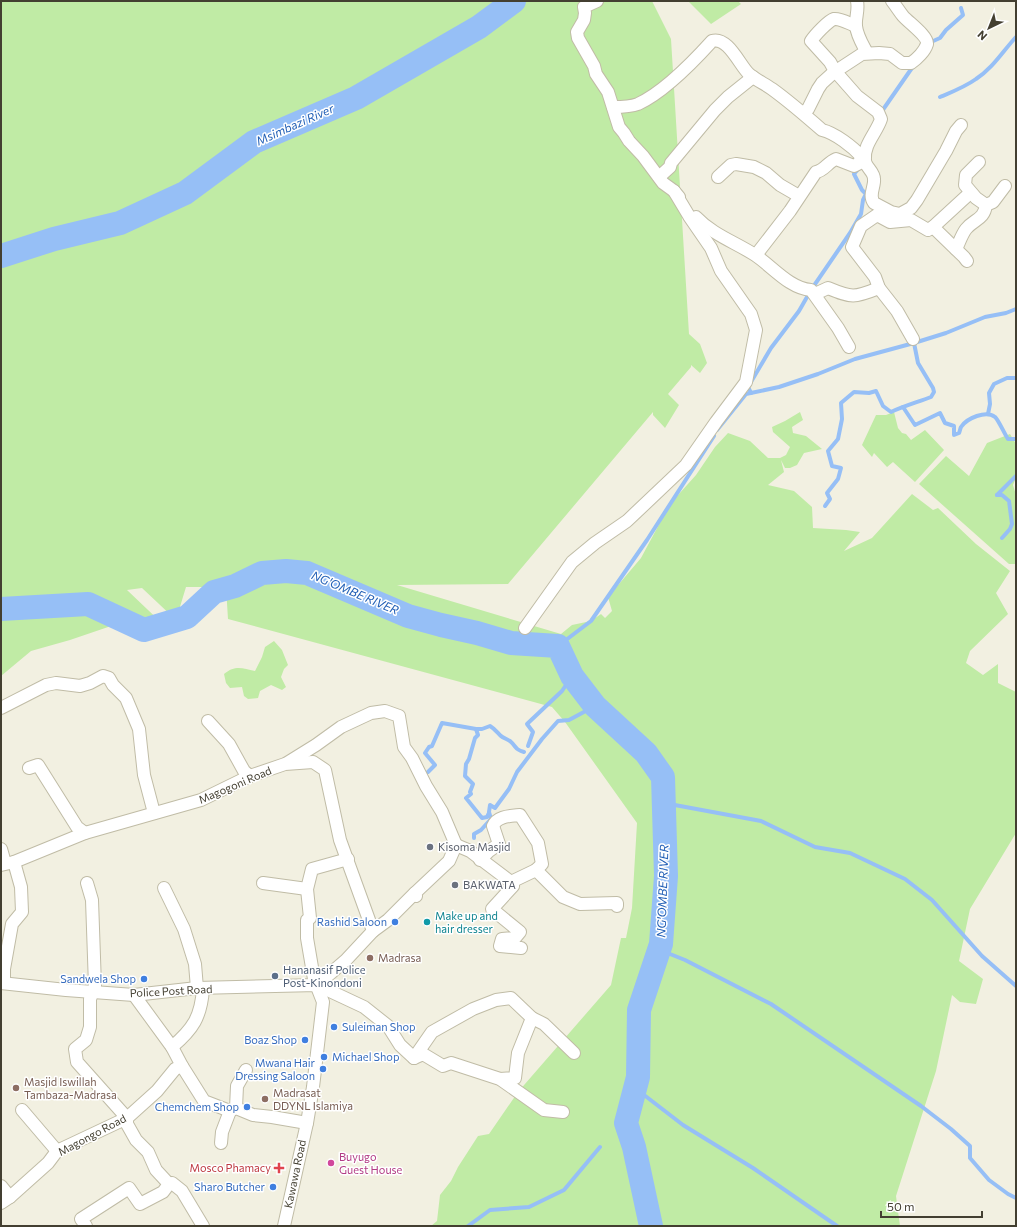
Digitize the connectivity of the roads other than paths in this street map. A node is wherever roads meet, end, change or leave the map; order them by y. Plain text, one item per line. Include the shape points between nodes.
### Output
1 (596, 1) edge
2 (857, 1) edge
3 (897, 3) edge
4 (856, 26) junction
5 (867, 53) junction
6 (835, 71) junction
7 (753, 77) junction
8 (613, 107) junction
9 (803, 113) junction
10 (961, 125) dead end
11 (979, 162) dead end
12 (718, 177) dead end
13 (659, 178) junction
14 (1005, 186) dead end
15 (674, 191) junction
16 (970, 193) junction
17 (799, 196) junction
18 (986, 205) junction
19 (933, 227) junction
20 (956, 249) junction
21 (756, 255) junction
22 (967, 261) dead end
23 (879, 288) junction
24 (815, 294) junction
25 (913, 339) dead end
26 (849, 347) dead end
27 (525, 628) dead end
28 (1, 708) edge
29 (208, 721) dead end
30 (285, 764) junction
31 (29, 768) dead end
32 (250, 776) junction
33 (154, 812) junction
34 (85, 833) junction
35 (456, 845) junction
36 (1, 849) edge
37 (348, 859) junction
38 (480, 860) junction
39 (7, 863) edge
40 (536, 870) junction
41 (511, 882) junction
42 (87, 883) dead end
43 (263, 883) dead end
44 (164, 888) dead end
45 (307, 889) junction
46 (617, 906) dead end
47 (373, 930) junction
48 (521, 948) dead end
49 (2, 983) edge
50 (317, 985) junction
51 (200, 989) junction
52 (94, 992) junction
53 (134, 995) junction
54 (532, 1018) junction
55 (172, 1047) junction
56 (574, 1053) dead end
57 (414, 1058) junction
58 (182, 1066) junction
59 (246, 1070) dead end
60 (500, 1079) junction
61 (22, 1110) dead end
62 (233, 1110) junction
63 (563, 1112) dead end
64 (127, 1118) junction
65 (307, 1123) junction
66 (220, 1143) dead end
67 (57, 1151) junction
68 (169, 1184) junction
69 (1, 1186) edge
70 (5, 1200) edge
71 (86, 1226) edge
72 (203, 1226) edge
73 (284, 1226) edge

1 - 8 street via 584,7 584,20 577,32
2 - 4 street
3 - 5 street via 906,19 926,40 927,45 911,63 902,63 890,54
4 - 5 street
4 - 6 street via 834,19 812,39 812,43
5 - 6 street
6 - 9 street via 822,83 808,109
6 - 10 street via 857,96 878,112 880,118 866,148 865,160 875,180 872,201 891,212 900,214 911,208
7 - 8 street via 737,56 722,42 716,40 651,96 637,104
7 - 9 street
7 - 13 street via 715,110
8 - 13 street via 619,127
9 - 17 street via 822,130 830,132 854,148 862,157 854,166 841,160 831,161 816,172
11 - 16 street via 966,175 965,185
12 - 17 street via 731,165 754,167
13 - 15 street
14 - 18 street via 993,202
15 - 21 street via 709,229
15 - 27 street via 711,248 721,271 751,314 756,330 746,382 686,465 628,521 572,562
16 - 18 street
16 - 19 street
17 - 21 street
18 - 20 street via 985,212 966,229
19 - 20 street
19 - 23 street via 928,230 911,220 890,222 877,215 861,226 852,248 875,277
20 - 22 street
21 - 24 street via 780,276 803,289 812,290
23 - 24 street via 856,296 847,296 828,288
23 - 25 street via 898,311
24 - 26 street
28 - 33 street via 46,685 80,686 103,676 109,678 126,698 139,729 144,775
29 - 32 street via 229,744 244,771
30 - 32 street, Magogoni Road
30 - 35 street via 341,727 371,713 385,711 399,716 404,747 442,812
30 - 37 street, Magogoni Road via 313,762 325,770 340,840
31 - 34 street via 38,765 77,827
32 - 33 street, Magogoni Road via 201,800
33 - 34 street, Magogoni Road
34 - 39 street, Magogoni Road
35 - 38 street via 470,851
35 - 47 street via 449,861 388,920
36 - 39 street
37 - 45 street, Kawawa Road via 312,869
37 - 47 street, Magogoni Road
38 - 40 street via 499,844 494,823 504,816 520,815 538,843 542,864
38 - 41 street
39 - 49 street via 21,887 22,912 12,924
40 - 41 street
40 - 46 street via 563,896 580,904 617,903
41 - 48 street via 513,886 492,909 520,932 515,938 502,939 500,946
42 - 52 street via 92,900 96,986
43 - 45 street
44 - 51 street via 184,929
45 - 50 street, Kawawa Road via 310,918 307,920 307,938
47 - 50 street via 346,960
49 - 52 street, Police Post Road
50 - 51 street, Police Post Road
50 - 57 street via 364,1007 388,1026 400,1045
50 - 65 street, Kawawa Road via 323,1002
51 - 53 street, Police Post Road
51 - 55 street via 202,1001 198,1015 186,1034
52 - 53 street, Police Post Road
52 - 64 street via 90,999 90,1027 86,1040 75,1048 77,1062
53 - 55 street
54 - 56 street via 544,1024
54 - 57 street via 511,998 496,1000 473,1009 432,1032
54 - 60 street via 518,1054 515,1078
55 - 58 street
57 - 60 street via 423,1054 443,1066 451,1063
58 - 62 street via 204,1102
58 - 64 street, Magongo Road via 175,1069 157,1091
59 - 62 street via 237,1086
60 - 63 street via 544,1110
61 - 67 street
62 - 65 street
62 - 66 street via 222,1132
64 - 67 street, Magongo Road
64 - 68 street via 127,1124 136,1140 148,1152 156,1170
65 - 73 street, Kawawa Road
67 - 70 street, Magongo Road via 48,1163
68 - 71 street via 163,1192 140,1204 129,1188 82,1219
68 - 72 street via 172,1182 182,1191
69 - 70 street

